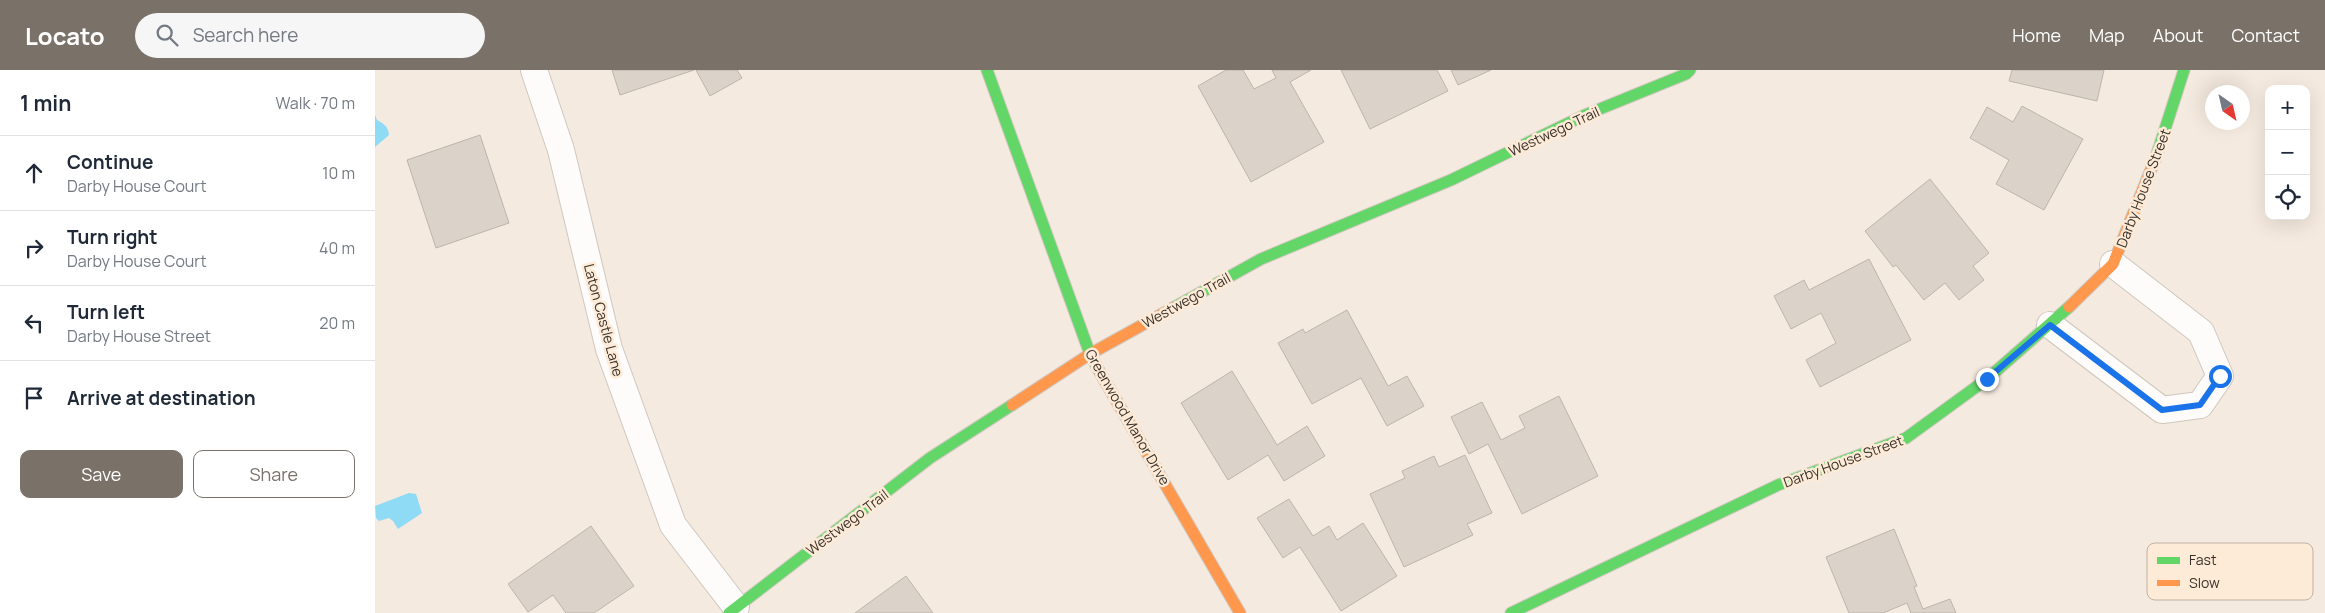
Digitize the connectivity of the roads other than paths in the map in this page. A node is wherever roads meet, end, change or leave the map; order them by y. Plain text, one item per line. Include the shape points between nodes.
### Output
1 (534, 70) edge
2 (987, 70) edge
3 (1690, 70) edge
4 (2184, 70) edge
5 (2113, 264) junction
6 (2050, 325) junction
7 (1090, 354) junction
8 (732, 610) edge
9 (1240, 613) edge
10 (1511, 613) edge

1 - 8 street, Laton Castle Lane via 561,150 609,350 673,525
2 - 7 street, Greenwood Manor Drive
3 - 7 street, Westwego Trail via 1585,115 1451,180 1261,259
4 - 5 street, Darby House Street via 2149,178
5 - 6 street, Darby House Street
5 - 6 street via 2201,332 2220,376 2200,405 2162,410
6 - 10 street, Darby House Street via 1987,379 1906,438 1778,485
7 - 8 street, Westwego Trail via 930,458
7 - 9 street, Greenwood Manor Drive

